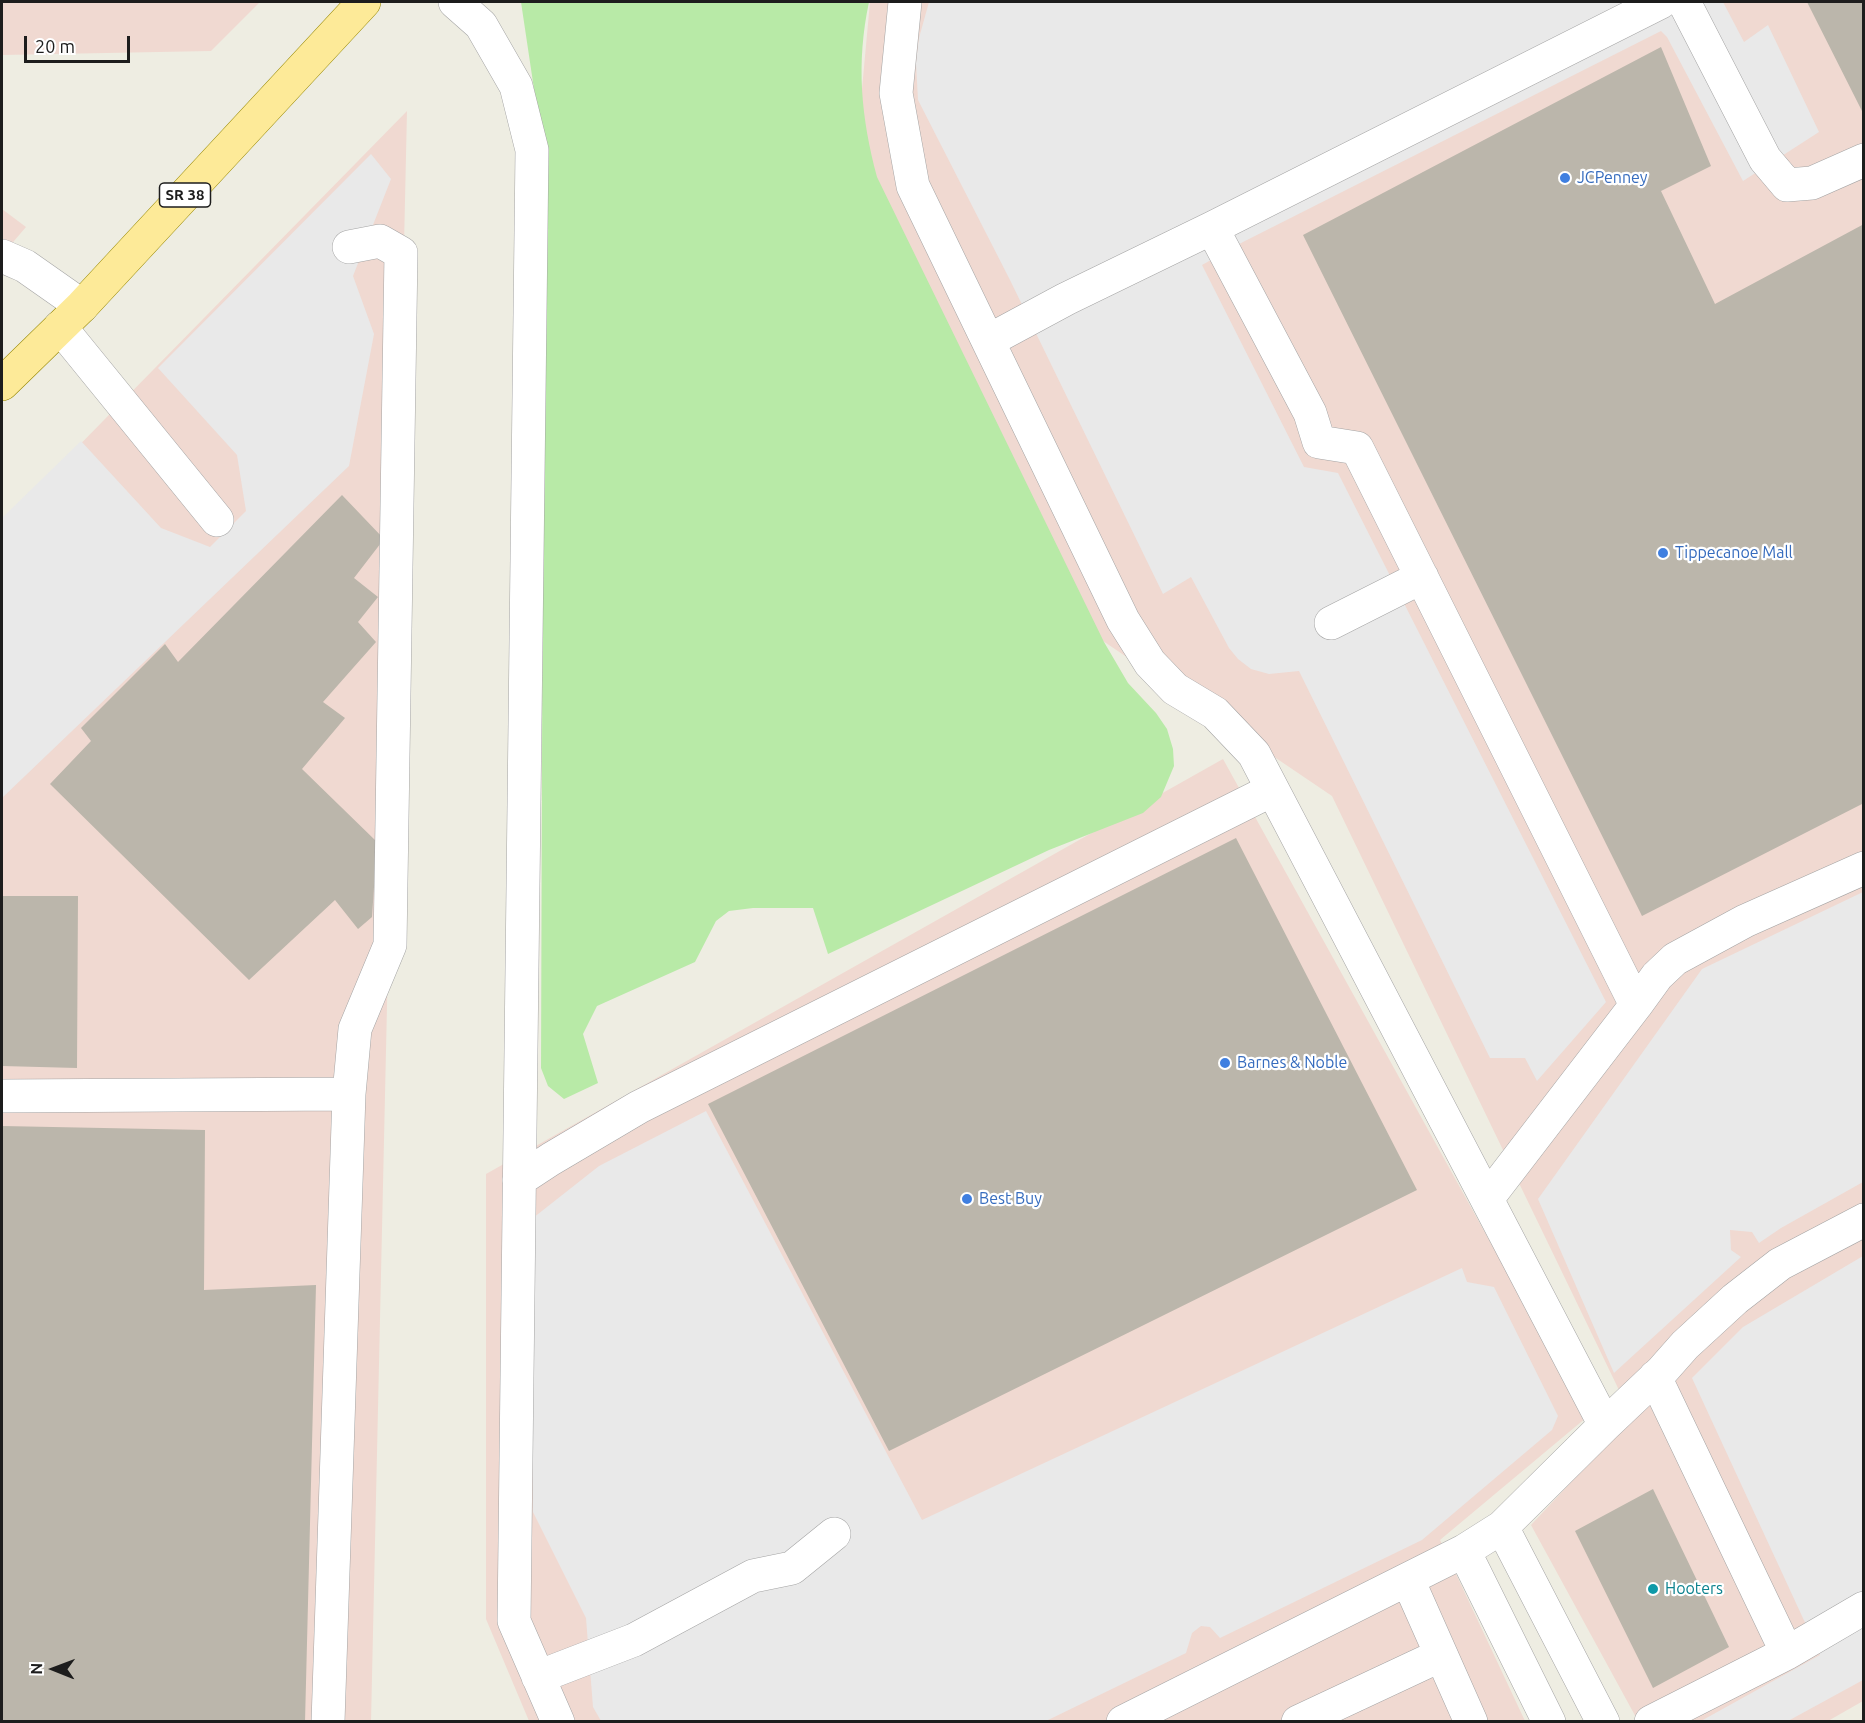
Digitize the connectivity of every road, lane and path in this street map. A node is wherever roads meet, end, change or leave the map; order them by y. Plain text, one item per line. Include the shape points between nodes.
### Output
1 (364, 2) edge
2 (455, 2) edge
3 (905, 2) edge
4 (1660, 2) edge
5 (1684, 2) edge
6 (1863, 160) edge
7 (1212, 228) junction
8 (349, 247) dead end
9 (2, 256) edge
10 (71, 316) junction
11 (988, 341) junction
12 (2, 381) edge
13 (217, 520) dead end
14 (1422, 577) junction
15 (1331, 623) dead end
16 (1272, 790) junction
17 (1863, 868) edge
18 (1636, 1005) junction
19 (349, 1094) junction
20 (2, 1096) edge
21 (519, 1180) junction
22 (1486, 1199) junction
23 (1863, 1220) edge
24 (1655, 1377) junction
25 (1605, 1425) junction
26 (1502, 1527) junction
27 (834, 1534) dead end
28 (1464, 1551) junction
29 (1408, 1580) junction
30 (1863, 1608) edge
31 (1786, 1653) junction
32 (1441, 1655) junction
33 (538, 1677) junction
34 (328, 1722) edge
35 (558, 1722) edge
36 (1123, 1722) edge
37 (1298, 1722) edge
38 (1471, 1722) edge
39 (1549, 1722) edge
40 (1603, 1722) edge
41 (1651, 1722) edge

1 - 10 main road, SR 38
2 - 21 street via 481,25 516,86 532,150
3 - 11 street via 896,93 913,186
4 - 7 street
5 - 6 street via 1765,159 1787,185 1812,183
7 - 11 street
7 - 14 street via 1310,413 1319,442 1358,448
8 - 19 street via 380,241 401,253 390,945 355,1029
9 - 10 street via 25,266
10 - 12 main road, SR 38
10 - 13 street
11 - 16 street via 1123,620 1150,663 1175,689 1215,713 1254,754
14 - 15 street
14 - 18 street
16 - 21 street via 639,1107
16 - 22 street
17 - 18 street via 1745,921 1675,959
18 - 22 street
19 - 20 street
19 - 34 street
21 - 33 street via 514,1621
22 - 25 street
23 - 24 street via 1780,1264 1685,1345
24 - 25 street
24 - 31 street
25 - 26 street
26 - 28 street
26 - 40 street
27 - 33 street via 792,1568 753,1576 634,1640
28 - 29 street
28 - 39 street
29 - 32 street
29 - 36 street
30 - 31 street
31 - 41 street
32 - 37 street
32 - 38 street
33 - 35 street

